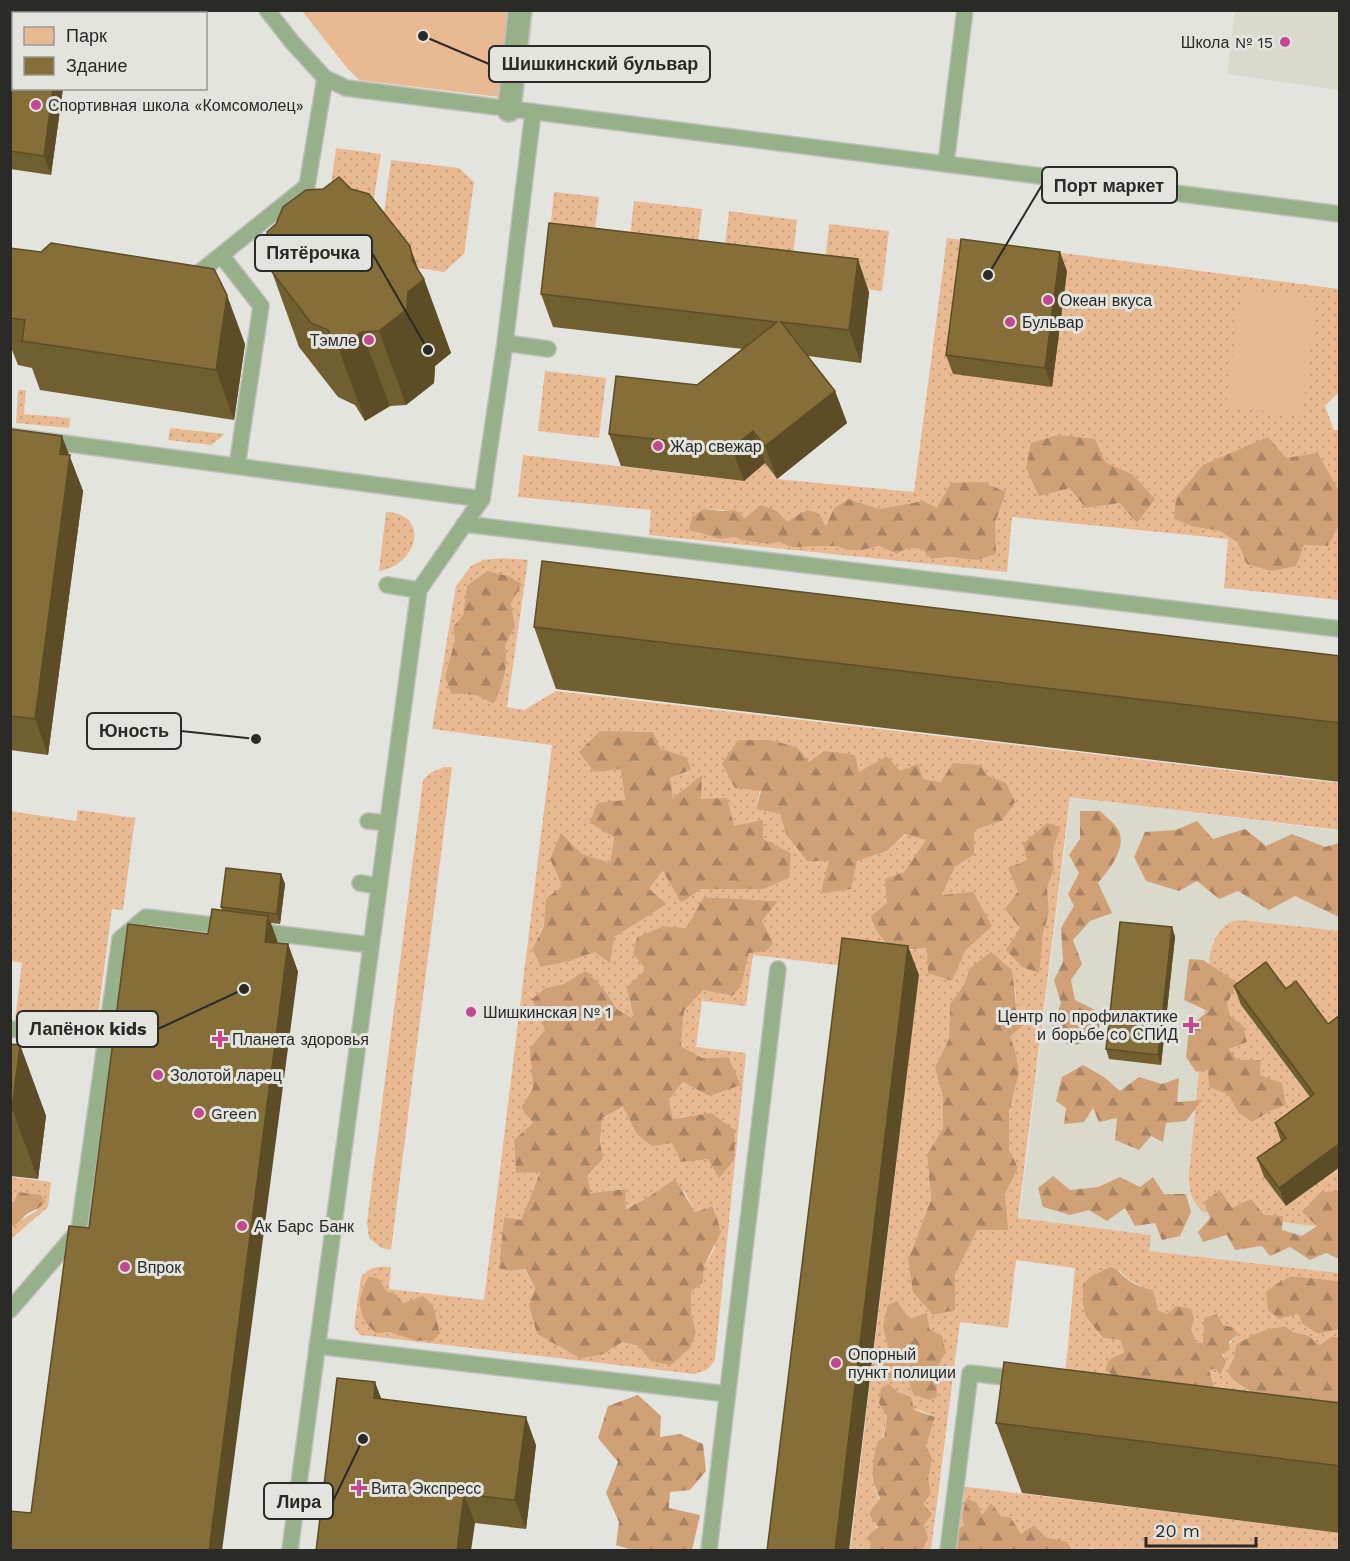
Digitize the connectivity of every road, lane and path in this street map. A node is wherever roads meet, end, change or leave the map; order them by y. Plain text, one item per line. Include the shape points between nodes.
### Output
1 (267, 10) edge
2 (520, 10) edge
3 (965, 10) edge
4 (325, 78) junction
5 (509, 110) junction
6 (532, 112) junction
7 (946, 163) junction
8 (1340, 214) edge
9 (221, 255) junction
10 (174, 292) edge
11 (506, 343) junction
12 (548, 349) dead end
13 (10, 436) edge
14 (237, 466) junction
15 (482, 499) junction
16 (464, 524) junction
17 (387, 585) dead end
18 (419, 590) junction
19 (1340, 629) edge
20 (368, 821) dead end
21 (388, 823) junction
22 (360, 884) dead end
23 (379, 886) junction
24 (372, 945) junction
25 (778, 969) dead end
26 (10, 1029) edge
27 (46, 1033) dead end
28 (10, 1310) edge
29 (317, 1346) junction
30 (1037, 1381) edge
31 (728, 1394) junction
32 (290, 1551) edge
33 (709, 1551) edge
34 (948, 1551) edge

1 - 4 lane
2 - 5 street
3 - 7 lane
4 - 5 lane via 346,88
4 - 9 lane via 307,186
5 - 6 lane
6 - 7 lane
6 - 11 lane
7 - 8 lane
9 - 10 lane
9 - 14 lane via 261,306
11 - 12 lane
11 - 15 lane
13 - 14 lane
14 - 15 lane
15 - 16 lane
16 - 18 lane
16 - 19 lane
17 - 18 lane
18 - 21 lane
20 - 21 lane
21 - 23 lane
22 - 23 lane
23 - 24 lane
24 - 28 lane via 146,917 120,939 79,1230
24 - 29 lane
25 - 31 lane
26 - 27 lane
29 - 31 lane
29 - 32 lane
30 - 34 lane via 970,1373
31 - 33 lane

